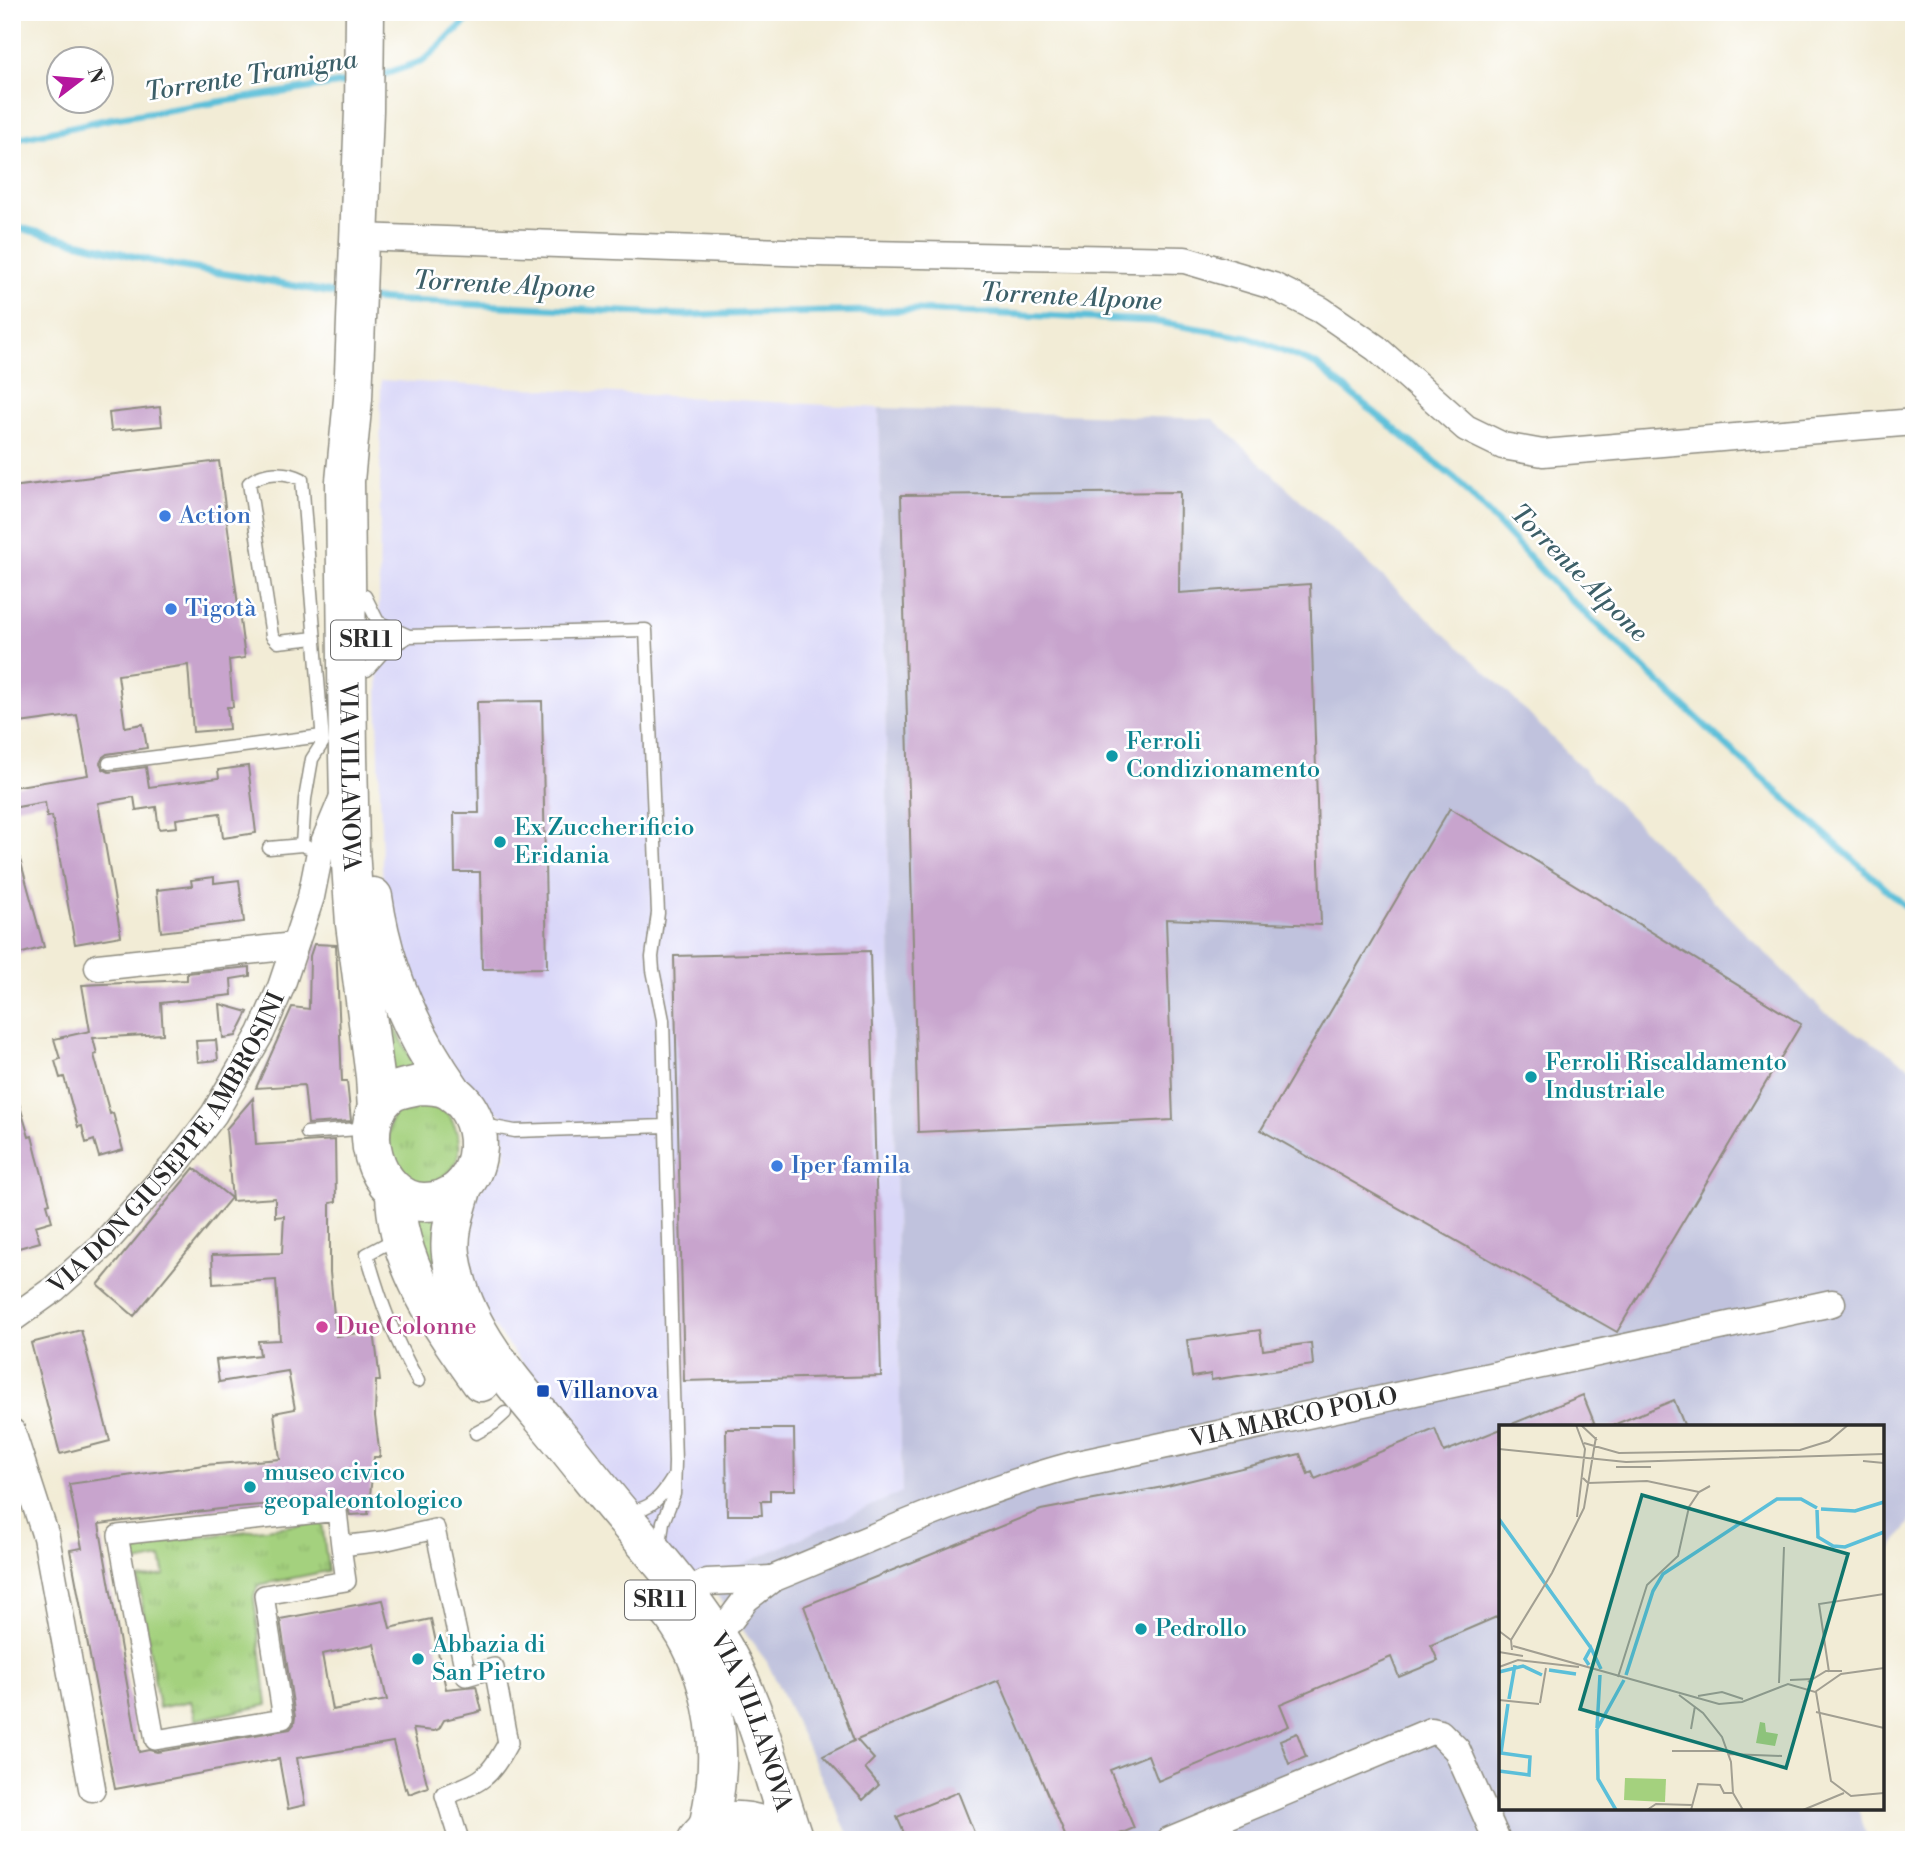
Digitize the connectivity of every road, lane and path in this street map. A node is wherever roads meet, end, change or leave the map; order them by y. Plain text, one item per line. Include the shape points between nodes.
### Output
1 (364, 14) edge
2 (358, 254) junction
3 (354, 381) junction
4 (1914, 422) edge
5 (365, 596) junction
6 (410, 636) junction
7 (315, 638) junction
8 (367, 670) junction
9 (331, 740) junction
10 (109, 763) dead end
11 (355, 790) junction
12 (270, 848) dead end
13 (311, 848) junction
14 (352, 877) junction
15 (311, 897) junction
16 (295, 946) junction
17 (98, 967) dead end
18 (461, 1104) junction
19 (373, 1119) junction
20 (666, 1126) junction
21 (515, 1131) junction
22 (307, 1133) dead end
23 (470, 1171) junction
24 (395, 1193) junction
25 (400, 1236) junction
26 (1832, 1303) dead end
27 (12, 1319) edge
28 (418, 1381) dead end
29 (12, 1432) edge
30 (675, 1475) junction
31 (619, 1511) junction
32 (341, 1546) junction
33 (662, 1563) junction
34 (772, 1579) junction
35 (686, 1593) junction
36 (715, 1633) junction
37 (92, 1788) dead end
38 (702, 1834) edge
39 (459, 1840) edge
40 (785, 1840) edge
41 (794, 1840) edge
42 (1170, 1840) edge
43 (1497, 1840) edge

1 - 2 main road, SR11
2 - 3 main road, VIA VILLANOVA / SR11
2 - 4 street via 801,252 1185,260 1273,286 1321,310 1376,348 1466,428 1503,446 1543,453
3 - 5 main road, VIA VILLANOVA / SR11 via 364,481
3 - 9 main road, VIA VILLANOVA / SR11
5 - 6 lane via 378,622
5 - 8 main road, VIA VILLANOVA / SR11
6 - 8 lane via 383,652
6 - 20 lane via 646,630 658,913 652,957 663,1020
7 - 7 lane via 278,642 272,636 249,483 257,476 291,473 302,478
7 - 9 lane
8 - 18 main road, VIA VILLANOVA / SR11 via 369,848 376,919 408,1017 426,1054
9 - 10 lane
9 - 11 main road, VIA VILLANOVA / SR11
9 - 13 lane via 312,759 305,799
11 - 13 street, VIA DON GIUSEPPE AMBROSINI
11 - 14 main road, VIA VILLANOVA / SR11
12 - 13 lane
13 - 15 street, VIA DON GIUSEPPE AMBROSINI
14 - 15 street via 331,878
14 - 19 main road, VIA VILLANOVA / SR11 via 375,1076
15 - 16 street, VIA DON GIUSEPPE AMBROSINI
16 - 17 street, VIA DON GIUSEPPE AMBROSINI
16 - 27 street, VIA DON GIUSEPPE AMBROSINI via 261,1033 214,1114 102,1246
18 - 19 main road via 437,1085 419,1085 392,1093
18 - 21 lane via 494,1128
18 - 23 main road, SR11 via 478,1136
19 - 22 lane
19 - 24 main road, SR11 via 371,1139 380,1171
20 - 21 lane
20 - 30 lane
21 - 23 lane via 493,1141
23 - 24 main road via 448,1197 422,1202
23 - 31 main road, VIA VILLANOVA / SR11 via 450,1240 459,1289 475,1327 523,1396
24 - 25 main road, VIA VILLANOVA / SR11
25 - 28 lane via 367,1254 382,1307
25 - 38 main road, VIA VILLANOVA / SR11 via 490,1423 672,1614 692,1647 714,1722 716,1779
26 - 34 street, VIA MARCO POLO via 1073,1465 996,1488
29 - 37 street via 46,1537
30 - 31 lane via 657,1501 639,1511
30 - 33 lane via 674,1494 660,1535
31 - 33 main road, VIA VILLANOVA / SR11
32 - 32 street via 337,1511 118,1535 155,1740 283,1719 264,1595 346,1581
32 - 39 street via 435,1529 467,1676 494,1668 508,1743 494,1770 475,1785 445,1796
33 - 35 main road, VIA VILLANOVA / SR11
34 - 35 street, VIA MARCO POLO via 707,1582
34 - 36 street, VIA MARCO POLO
35 - 36 main road, VIA VILLANOVA / SR11
36 - 41 main road, VIA VILLANOVA / SR11 via 764,1741
38 - 40 main road via 723,1822 759,1824
42 - 43 street via 1431,1731 1440,1733 1457,1750

